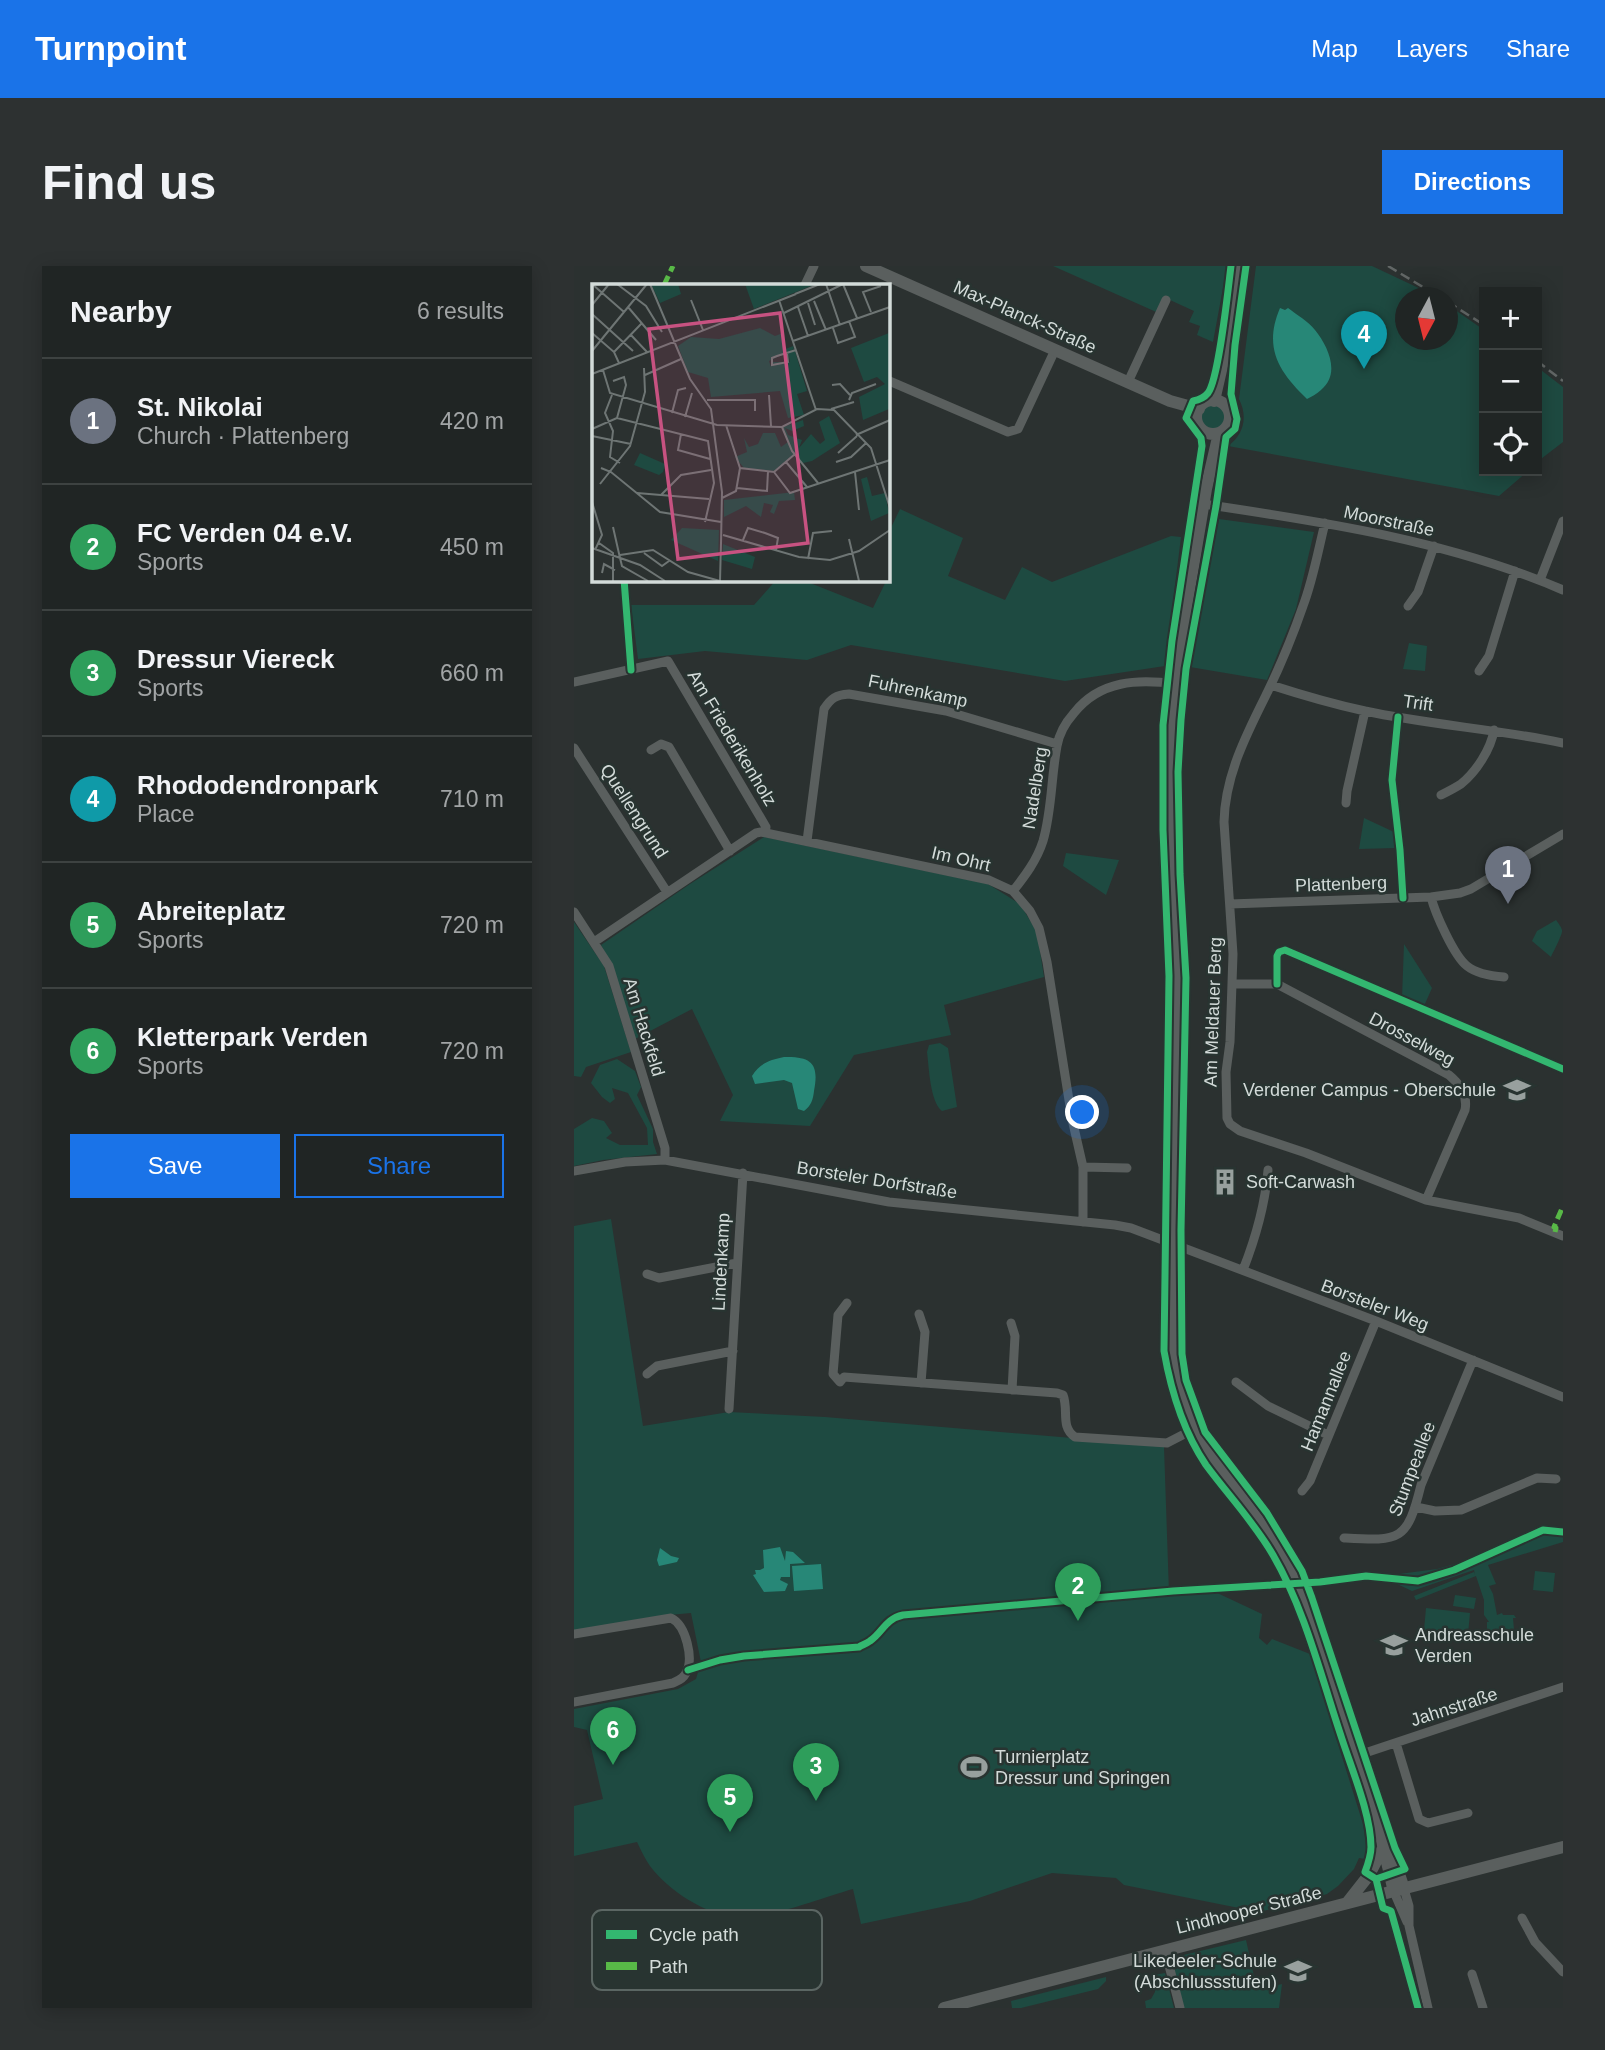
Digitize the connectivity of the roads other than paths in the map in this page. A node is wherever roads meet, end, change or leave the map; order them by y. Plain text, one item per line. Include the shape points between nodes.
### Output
1 (814, 266) edge
2 (866, 266) edge
3 (1239, 266) edge
4 (805, 284) edge
5 (1166, 300) dead end
6 (1055, 349) junction
7 (889, 381) edge
8 (1128, 382) junction
9 (1219, 402) junction
10 (1198, 413) junction
11 (1214, 433) junction
12 (1203, 504) junction
13 (1563, 521) edge
14 (1325, 523) junction
15 (1434, 547) junction
16 (1515, 571) junction
17 (1540, 580) junction
18 (1563, 590) edge
19 (1408, 606) dead end
20 (1479, 671) dead end
21 (574, 682) edge
22 (1176, 684) junction
23 (1270, 685) junction
24 (1365, 711) junction
25 (1494, 730) junction
26 (1563, 743) edge
27 (1057, 744) junction
28 (574, 748) edge
29 (651, 750) dead end
30 (1441, 795) dead end
31 (1346, 803) dead end
32 (765, 832) junction
33 (1563, 834) edge
34 (807, 841) junction
35 (730, 850) junction
36 (1013, 891) junction
37 (667, 892) junction
38 (1431, 897) junction
39 (1230, 904) junction
40 (574, 912) edge
41 (594, 942) junction
42 (1504, 977) dead end
43 (1232, 984) junction
44 (665, 1160) junction
45 (1083, 1167) junction
46 (1127, 1168) dead end
47 (1268, 1170) dead end
48 (574, 1171) edge
49 (743, 1174) junction
50 (1426, 1200) junction
51 (1083, 1222) junction
52 (1563, 1236) edge
53 (1174, 1244) junction
54 (737, 1263) junction
55 (1243, 1270) junction
56 (647, 1275) dead end
57 (847, 1303) dead end
58 (919, 1314) dead end
59 (1376, 1321) junction
60 (1010, 1323) dead end
61 (733, 1351) junction
62 (1473, 1360) junction
63 (647, 1374) dead end
64 (1236, 1382) dead end
65 (921, 1383) junction
66 (1012, 1390) junction
67 (1563, 1397) edge
68 (729, 1409) dead end
69 (1196, 1428) junction
70 (1328, 1435) junction
71 (1556, 1479) dead end
72 (1302, 1490) dead end
73 (1416, 1507) junction
74 (1344, 1538) dead end
75 (574, 1634) edge
76 (1563, 1687) edge
77 (574, 1702) edge
78 (1396, 1742) junction
79 (1356, 1756) junction
80 (1468, 1813) dead end
81 (1383, 1845) junction
82 (1563, 1847) edge
83 (1399, 1891) junction
84 (1347, 1903) junction
85 (1522, 1918) dead end
86 (1165, 1950) junction
87 (1563, 1972) edge
88 (1472, 1974) dead end
89 (944, 2008) edge
90 (1180, 2008) edge
91 (1428, 2008) edge
92 (1483, 2008) edge

1 - 4 street
2 - 6 street, Max-Planck-Straße
3 - 9 street
5 - 8 street
6 - 7 street via 1018,429 1008,432
6 - 8 street, Max-Planck-Straße
8 - 10 street, Max-Planck-Straße
9 - 10 street via 1204,403
9 - 11 street via 1228,410 1230,420 1227,427
10 - 11 street via 1200,428
11 - 12 street
12 - 14 street, Moorstraße
12 - 22 street
13 - 17 street
14 - 15 street, Moorstraße
14 - 23 street, Am Meldauer Berg via 1304,605
15 - 16 street, Moorstraße
15 - 19 street via 1418,592
16 - 17 street, Moorstraße
16 - 20 street via 1489,656
17 - 18 street, Moorstraße
21 - 32 street, Am Friederikenholz via 668,661
22 - 27 street, Nadelberg via 1125,682 1091,695 1068,719
22 - 53 street via 1171,755 1178,977
23 - 24 street, Trift
23 - 39 street, Am Meldauer Berg via 1240,748 1224,805
24 - 25 street, Trift
24 - 31 street
25 - 26 street, Trift
25 - 30 street via 1485,755 1462,783
27 - 34 street, Fuhrenkamp via 934,708 837,695 824,709
27 - 36 street, Nadelberg via 1041,845
28 - 37 street, Quellengrund
29 - 35 street via 661,744 669,747
32 - 34 street, Im Ohrt
32 - 35 street
33 - 38 street, Plattenberg via 1479,884 1460,893
34 - 36 street, Im Ohrt via 989,880
35 - 37 street
36 - 45 street via 1039,928
37 - 41 street
38 - 39 street, Plattenberg
38 - 42 street via 1461,961 1475,971
39 - 43 street, Am Meldauer Berg
40 - 41 street, Am Hackfeld
41 - 44 street, Am Hackfeld via 609,968
43 - 50 street, Am Meldauer Berg via 1225,1110 1230,1124
43 - 50 street, Drosselweg via 1277,985 1458,1082 1465,1110
44 - 48 street, Borsteler Dorfstraße via 625,1161
44 - 49 street, Borsteler Dorfstraße
45 - 46 street
45 - 51 street
47 - 55 street via 1261,1220
49 - 51 street, Borsteler Dorfstraße via 918,1206
49 - 54 street, Lindenkamp
50 - 52 street, Am Meldauer Berg via 1519,1218
51 - 53 street, Borsteler Dorfstraße via 1131,1228
53 - 55 street, Borsteler Weg
53 - 69 street via 1175,1353 1183,1397
54 - 56 street via 659,1278
54 - 61 street, Lindenkamp
55 - 59 street, Borsteler Weg
57 - 65 street via 838,1315 833,1374 840,1382 844,1377
58 - 65 street via 925,1332
59 - 62 street, Borsteler Weg
59 - 70 street, Hamannallee
60 - 66 street via 1015,1336
61 - 63 street via 657,1366
61 - 68 street, Lindenkamp
62 - 67 street, Borsteler Weg
62 - 73 street, Stumpeallee
64 - 70 street via 1269,1406
65 - 66 street
66 - 69 street via 1063,1395 1066,1425 1075,1437 1167,1443
69 - 79 street via 1213,1459 1283,1554 1306,1600
70 - 72 street, Hamannallee
71 - 73 street via 1537,1478 1461,1510
73 - 74 street, Stumpeallee via 1407,1527 1396,1537
75 - 77 street via 671,1618 677,1620 686,1638 688,1670 673,1683
76 - 78 street, Jahnstraße
78 - 79 street, Jahnstraße
78 - 80 street via 1419,1819 1428,1824
79 - 81 street
81 - 83 street
81 - 84 street via 1367,1879
82 - 83 street, Lindhooper Straße
83 - 84 street, Lindhooper Straße
83 - 91 street
84 - 86 street, Lindhooper Straße
85 - 87 street via 1535,1942
86 - 89 street, Lindhooper Straße
86 - 90 street
88 - 92 street

